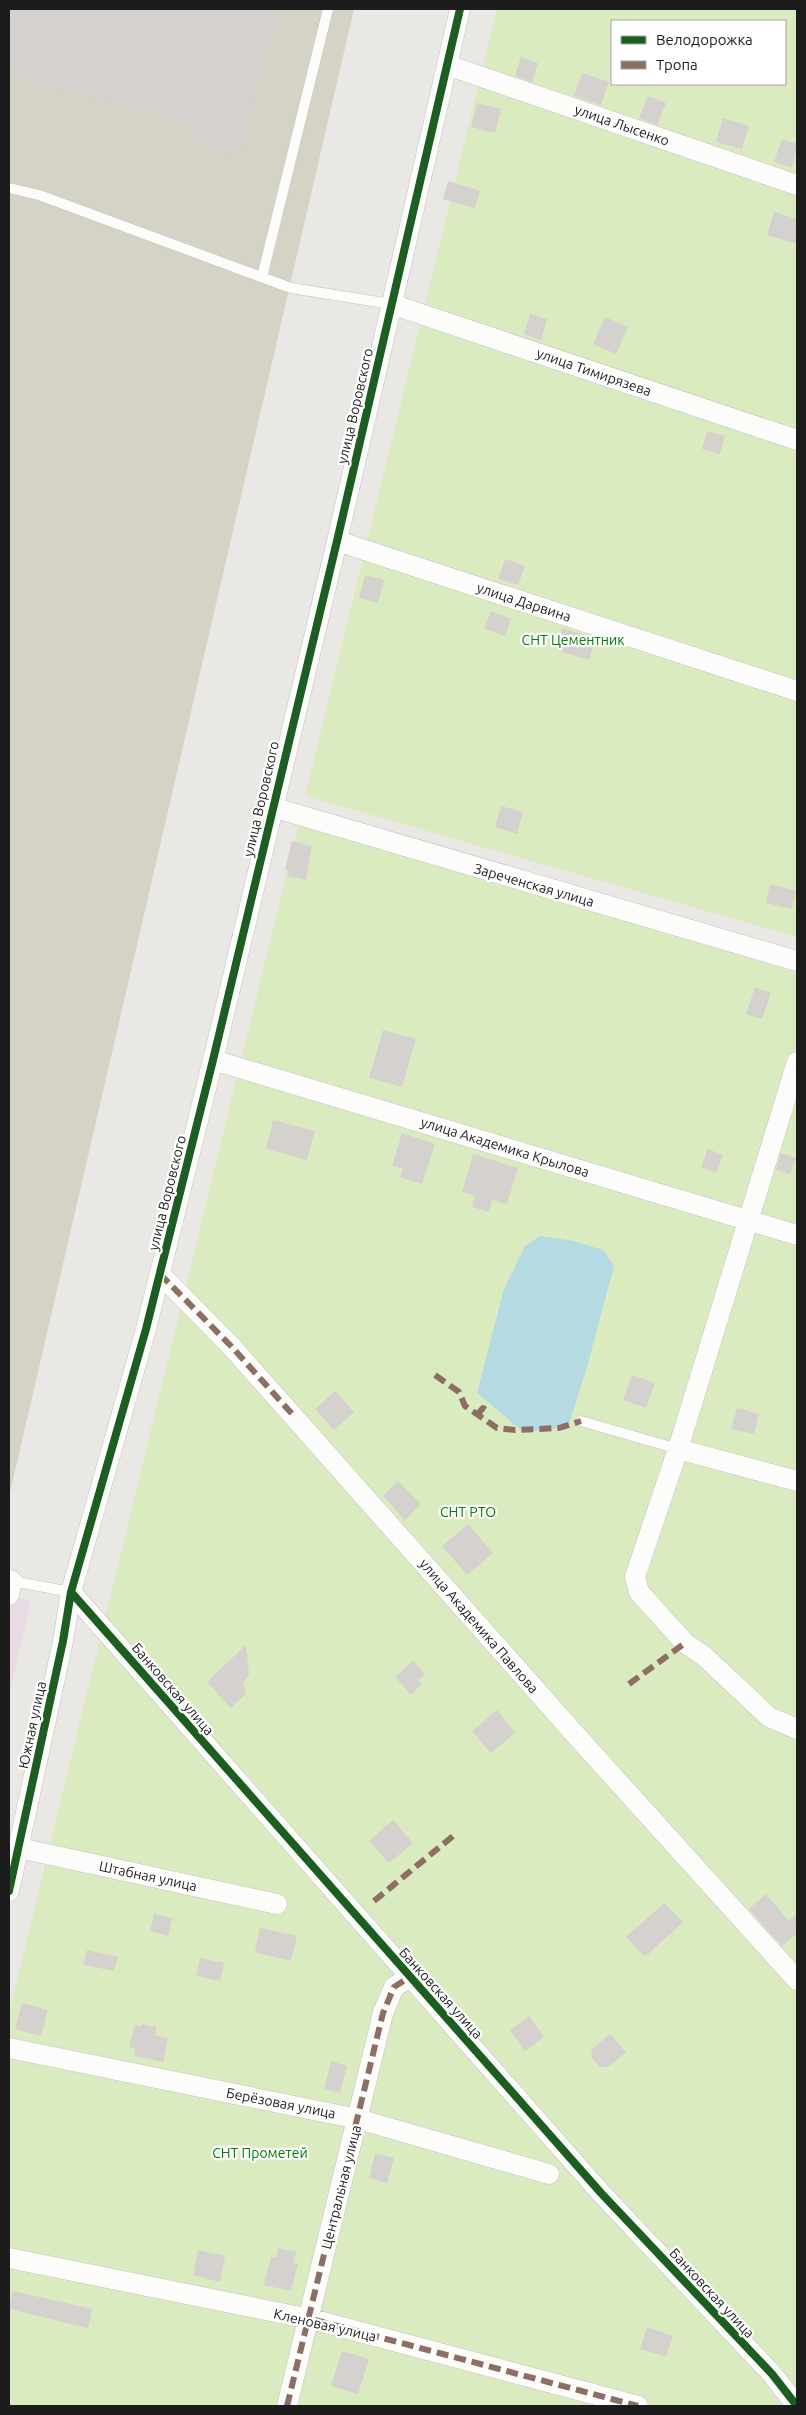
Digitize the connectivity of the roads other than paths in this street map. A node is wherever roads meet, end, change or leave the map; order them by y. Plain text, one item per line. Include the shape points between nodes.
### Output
1 (328, 9) edge
2 (460, 9) edge
3 (447, 66) junction
4 (797, 185) edge
5 (9, 188) edge
6 (262, 277) junction
7 (390, 304) junction
8 (797, 440) edge
9 (337, 541) junction
10 (797, 691) edge
11 (272, 807) junction
12 (797, 962) edge
13 (213, 1060) junction
14 (797, 1062) edge
15 (748, 1220) junction
16 (797, 1235) edge
17 (160, 1274) junction
18 (581, 1421) dead end
19 (678, 1449) junction
20 (797, 1481) edge
21 (10, 1585) edge
22 (71, 1592) junction
23 (797, 1729) edge
24 (19, 1848) junction
25 (9, 1891) edge
26 (277, 1904) dead end
27 (410, 1977) junction
28 (797, 1980) edge
29 (9, 2048) edge
30 (358, 2119) junction
31 (549, 2174) dead end
32 (9, 2258) edge
33 (307, 2319) junction
34 (287, 2406) edge
35 (638, 2406) edge
36 (797, 2406) edge

1 - 6 lane
2 - 3 street, улица Воровского
3 - 4 street, улица Лысенко
3 - 7 street, улица Воровского
5 - 6 lane via 39,195
6 - 7 lane via 291,288
7 - 8 street, улица Тимирязева
7 - 9 street, улица Воровского
9 - 10 street, улица Дарвина
9 - 11 street, улица Воровского
11 - 12 street, Зареченская улица
11 - 13 street, улица Воровского
13 - 15 street, улица Академика Крылова
13 - 17 street, улица Воровского
14 - 15 street
15 - 16 street, улица Академика Крылова
15 - 19 street
17 - 22 street, улица Воровского
17 - 28 street, улица Академика Павлова via 231,1346
18 - 19 lane
19 - 20 street
19 - 23 street via 634,1578 639,1592 685,1643 704,1656 769,1717
21 - 22 lane
22 - 24 street, Южная улица
22 - 27 street, Банковская улица
24 - 25 street, Южная улица
24 - 26 street, Штабная улица
27 - 30 street, Центральная улица via 394,1987 383,2013
27 - 36 street, Банковская улица via 602,2193 772,2374
29 - 30 street, Берёзовая улица
30 - 31 street, Берёзовая улица
30 - 33 street, Центральная улица
32 - 33 street, Кленовая улица
33 - 34 street, Центральная улица
33 - 35 street, Кленовая улица

